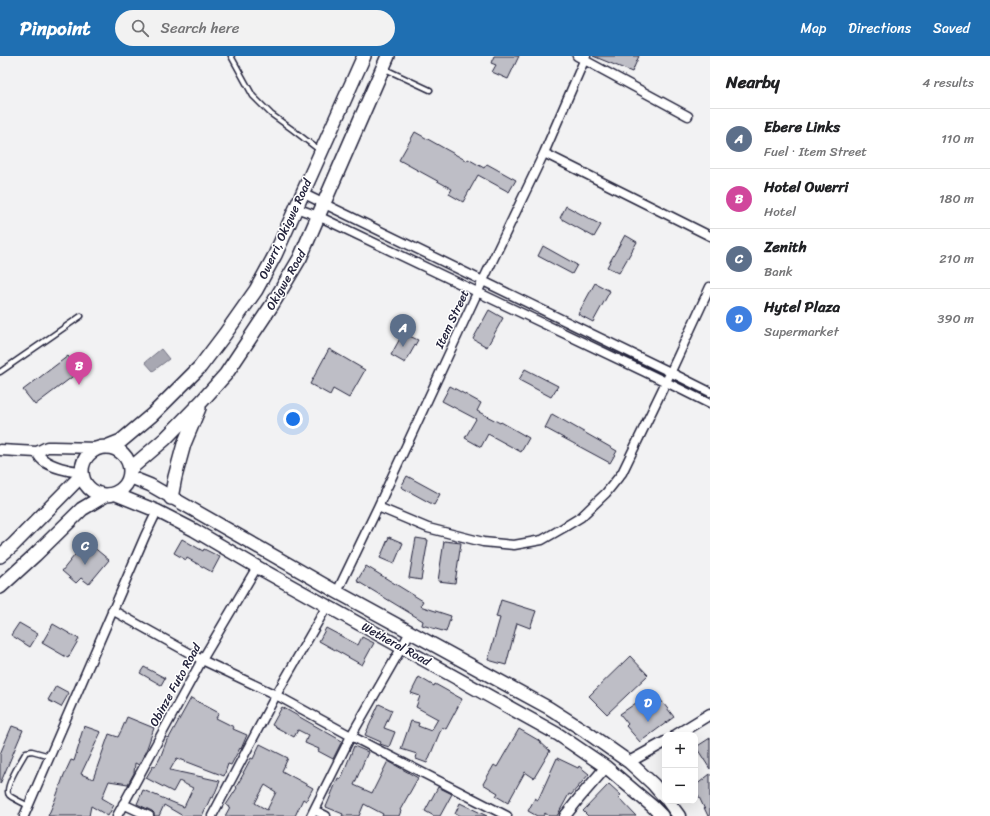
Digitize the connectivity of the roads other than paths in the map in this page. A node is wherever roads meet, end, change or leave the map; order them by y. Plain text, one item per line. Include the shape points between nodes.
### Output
1 (231, 56) edge
2 (364, 56) edge
3 (388, 56) edge
4 (576, 56) edge
5 (586, 58) edge
6 (383, 68) junction
7 (430, 90) dead end
8 (688, 116) dead end
9 (321, 151) junction
10 (544, 153) junction
11 (302, 193) junction
12 (324, 204) junction
13 (296, 208) junction
14 (318, 216) junction
15 (710, 236) edge
16 (483, 280) junction
17 (710, 287) edge
18 (478, 291) junction
19 (82, 316) dead end
20 (0, 372) edge
21 (670, 372) junction
22 (666, 382) junction
23 (710, 392) edge
24 (202, 402) junction
25 (710, 404) edge
26 (103, 447) junction
27 (0, 450) edge
28 (37, 452) junction
29 (130, 473) junction
30 (81, 474) junction
31 (110, 495) junction
32 (172, 498) junction
33 (378, 507) junction
34 (157, 511) junction
35 (0, 556) edge
36 (257, 567) junction
37 (0, 587) edge
38 (337, 592) junction
39 (327, 606) junction
40 (112, 610) junction
41 (410, 632) junction
42 (402, 647) junction
43 (202, 660) junction
44 (276, 695) junction
45 (710, 714) edge
46 (681, 732) edge
47 (351, 736) junction
48 (662, 744) edge
49 (50, 756) junction
50 (629, 762) junction
51 (606, 766) junction
52 (662, 794) edge
53 (123, 804) junction
54 (670, 804) edge
55 (28, 806) junction
56 (312, 813) edge
57 (24, 816) edge
58 (117, 816) edge
59 (148, 816) edge
60 (212, 816) edge
61 (326, 816) edge
62 (507, 816) edge
63 (565, 816) edge
64 (662, 816) edge
65 (679, 816) edge

1 - 9 lane via 253,96 271,114
2 - 9 main road, Owerri, Okigwe Road
3 - 6 main road, Okigwe Road
4 - 5 street
5 - 8 street
5 - 10 street, Item Street
6 - 7 lane
6 - 12 main road, Okigwe Road
9 - 11 main road, Owerri, Okigwe Road
10 - 15 street
10 - 16 street, Item Street
11 - 12 street
11 - 13 main road, Owerri, Okigwe Road
12 - 14 main road, Okigwe Road
12 - 16 street
13 - 14 street
13 - 26 main road, Owerri, Okigwe Road via 256,290 200,367 152,415 121,441
14 - 18 street
14 - 24 main road, Okigwe Road via 300,258 272,305 226,374
16 - 18 street, Item Street
16 - 21 street
17 - 21 street
18 - 22 street
18 - 33 street, Item Street
19 - 20 lane
21 - 22 street
21 - 23 street
22 - 25 street
22 - 33 street via 622,473 606,493 580,517 542,540 514,545 483,542 428,528
24 - 29 main road, Okigwe Road
24 - 32 main road via 184,444
26 - 28 street via 47,447
26 - 29 main road via 116,449 123,454 128,461
26 - 30 main road via 89,453 83,462
27 - 28 street
28 - 30 street via 47,463
29 - 31 main road via 122,490
29 - 32 main road, Wetheral Road
30 - 31 main road via 83,482 92,492
30 - 35 main road
31 - 34 main road, Wetheral Road
31 - 37 main road via 82,509
32 - 38 main road, Wetheral Road
33 - 38 street, Item Street
34 - 36 main road, Wetheral Road
34 - 40 street
36 - 39 main road, Wetheral Road
36 - 43 street, Obinze Futo Road
38 - 41 main road, Wetheral Road
39 - 42 main road, Wetheral Road
39 - 44 street
40 - 43 street
40 - 49 street
41 - 42 street
41 - 50 main road, Wetheral Road via 549,708
42 - 47 street
42 - 51 main road, Wetheral Road via 559,735
43 - 44 street
43 - 53 street, Obinze Futo Road
44 - 47 street
44 - 60 street
45 - 46 street
47 - 56 street
47 - 62 street
48 - 50 street
49 - 55 street
49 - 55 lane via 26,752 8,785 9,795
50 - 52 main road, Wetheral Road
51 - 63 street
51 - 64 main road, Wetheral Road
53 - 58 street, Obinze Futo Road
53 - 59 street
54 - 65 main road
55 - 57 street
56 - 61 street

